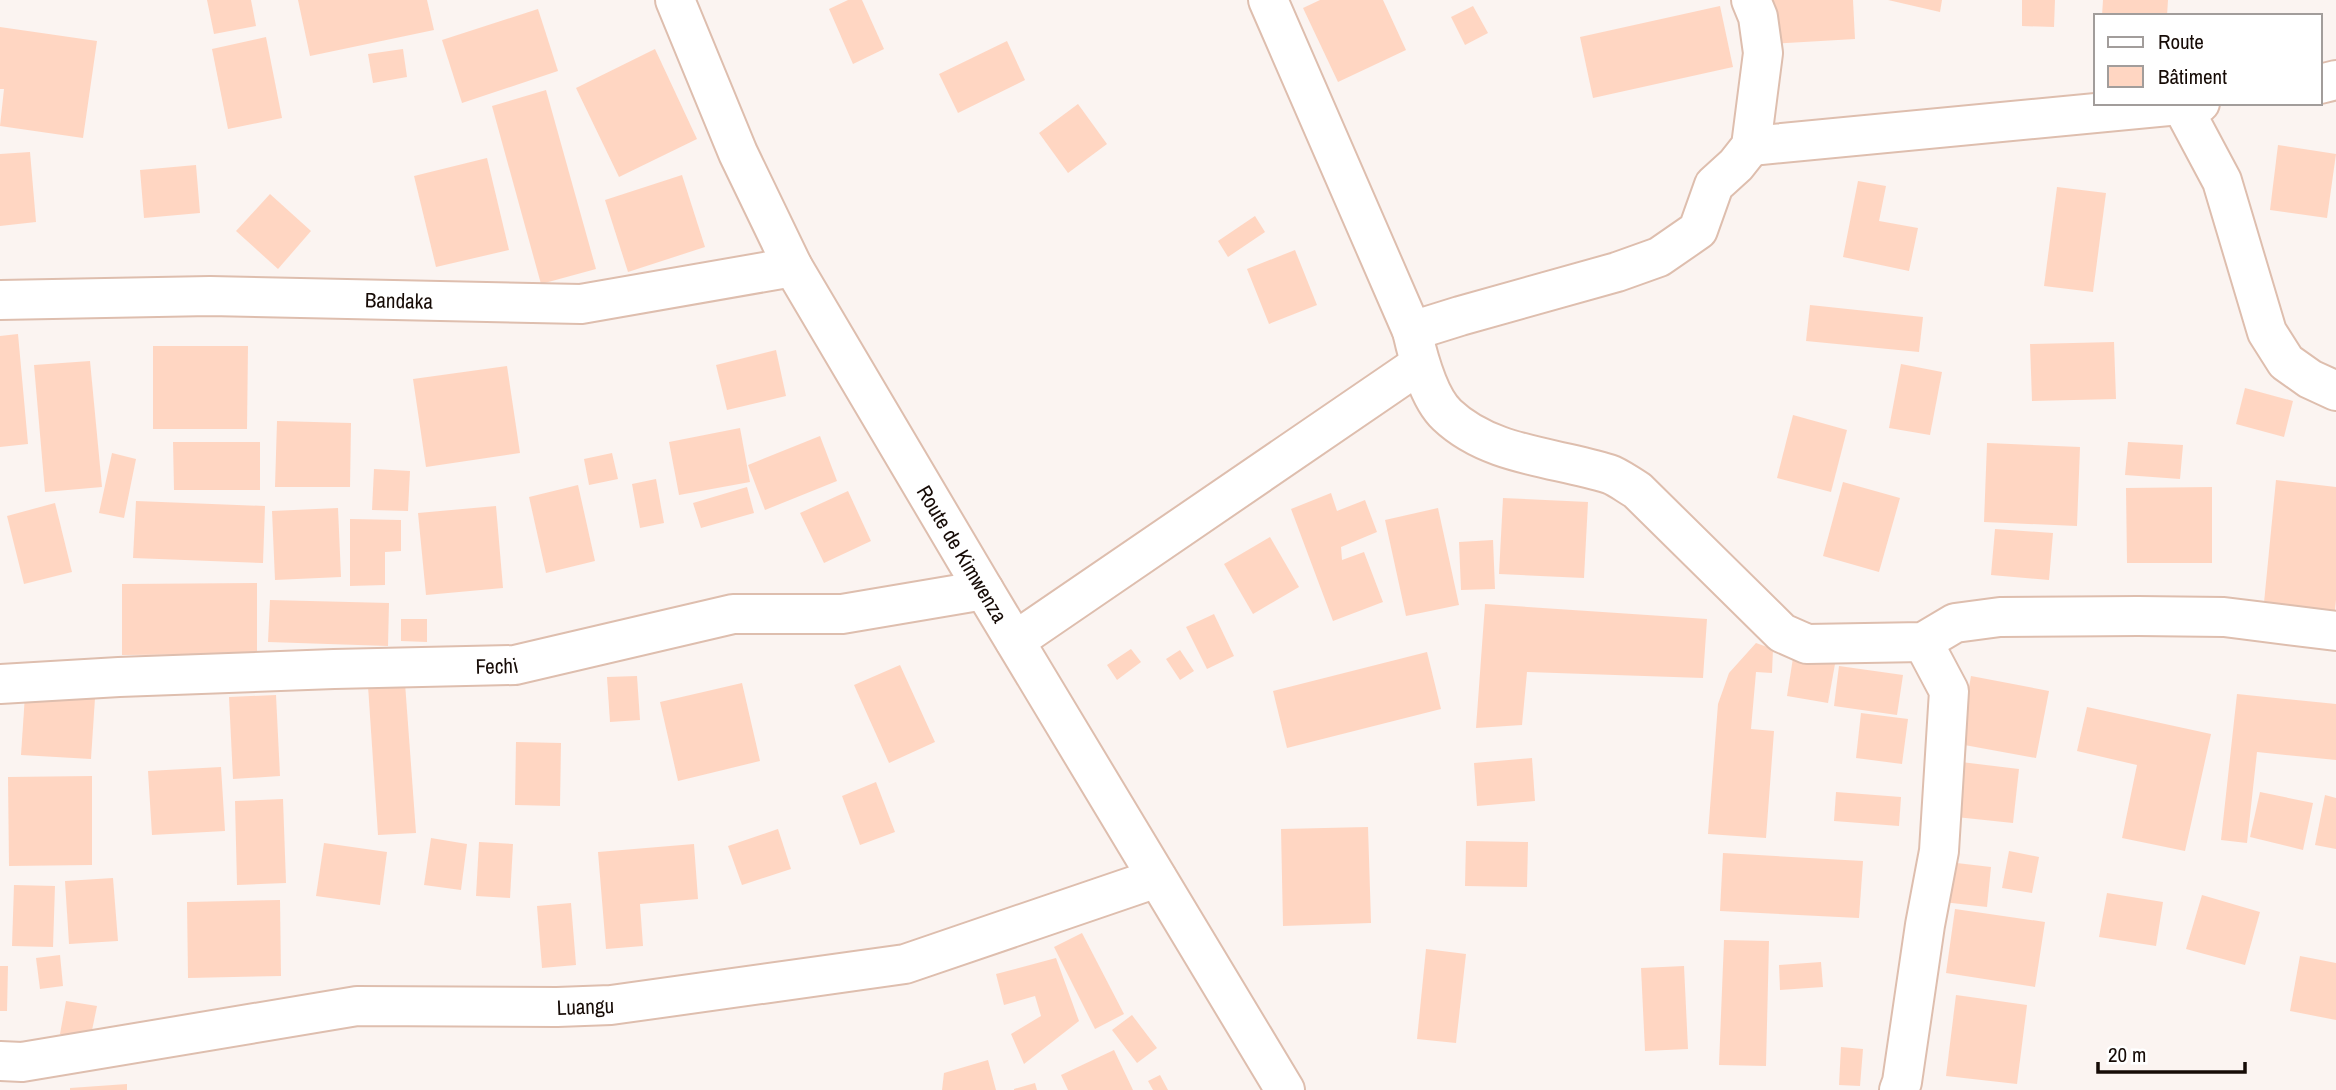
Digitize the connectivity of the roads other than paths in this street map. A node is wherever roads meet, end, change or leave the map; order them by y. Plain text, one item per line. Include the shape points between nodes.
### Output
1 (675, 0) edge
2 (1268, 0) edge
3 (1751, 0) edge
4 (2181, 105) edge
5 (2191, 105) edge
6 (1751, 146) junction
7 (793, 267) junction
8 (0, 300) edge
9 (1416, 348) junction
10 (2336, 391) edge
11 (984, 590) junction
12 (2336, 631) edge
13 (1015, 641) junction
14 (1923, 642) junction
15 (0, 684) edge
16 (1157, 878) junction
17 (0, 1061) edge
18 (1284, 1090) edge
19 (1899, 1090) edge

1 - 7 street, Route de Kimwenza via 738,153
2 - 9 street
3 - 6 street via 1763,53
4 - 6 street
5 - 10 street via 2222,181 2267,332 2286,362
6 - 9 street via 1714,185 1698,230 1659,257
7 - 8 street, Bandaka via 581,304 210,296
7 - 11 street, Route de Kimwenza
9 - 13 street
9 - 14 street via 1429,386 1446,414 1477,436 1611,475 1637,491 1782,633 1807,643
11 - 13 street, Route de Kimwenza
11 - 15 street, Fechi via 842,614 733,614 515,665
12 - 14 street via 2224,617 2000,617 1955,623
13 - 16 street, Route de Kimwenza
14 - 19 street via 1950,691 1939,851
16 - 17 street, Luangu via 905,964 611,1005 357,1006 22,1062
16 - 18 street, Route de Kimwenza

